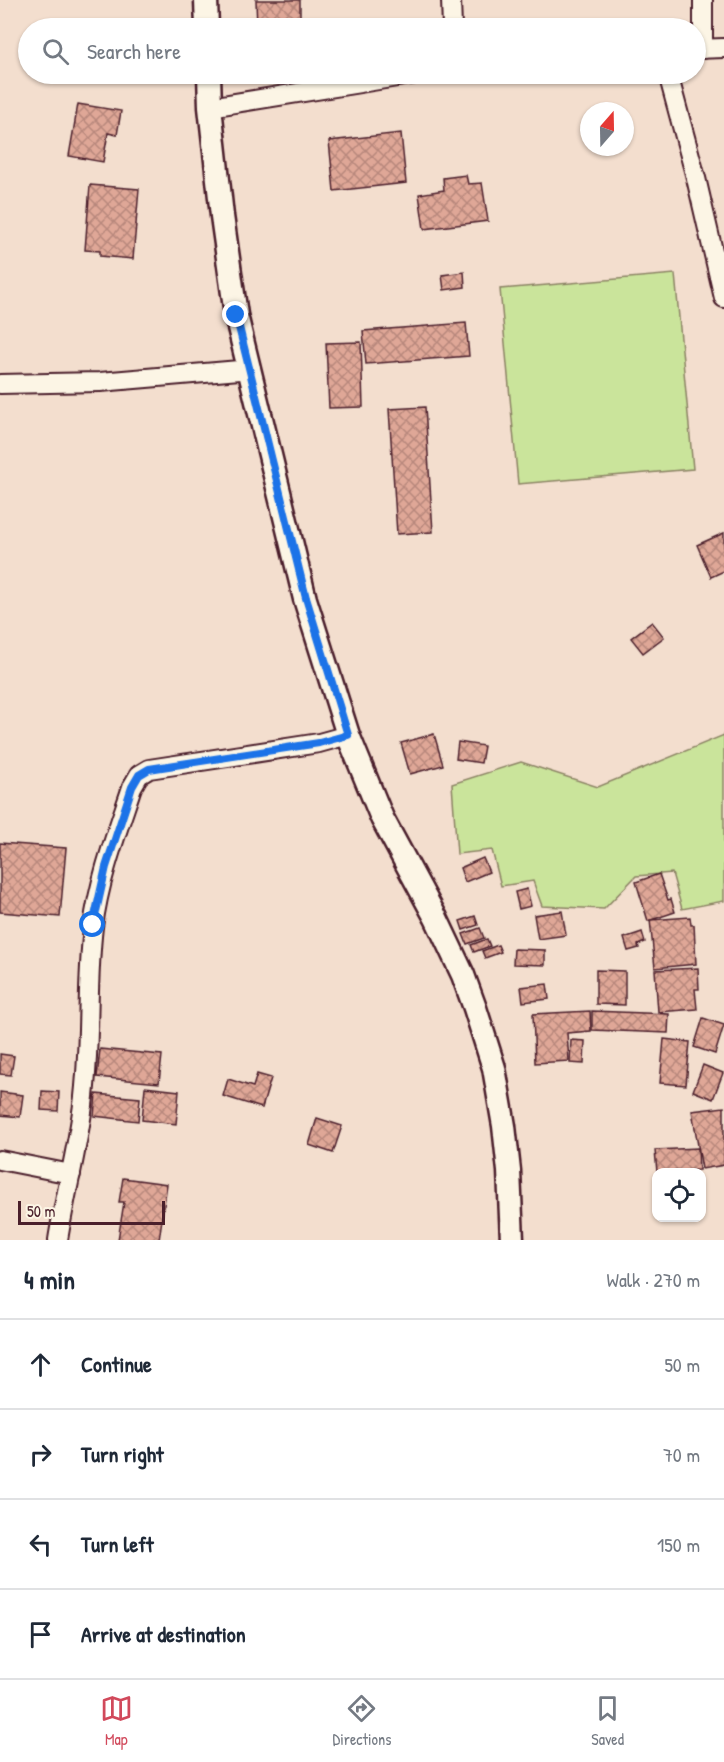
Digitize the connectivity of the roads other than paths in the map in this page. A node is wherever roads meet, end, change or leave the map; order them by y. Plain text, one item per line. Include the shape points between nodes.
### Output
1 (206, 0) edge
2 (451, 0) edge
3 (703, 0) edge
4 (207, 18) edge
5 (452, 18) edge
6 (702, 18) edge
7 (724, 48) edge
8 (706, 49) edge
9 (209, 84) edge
10 (352, 84) edge
11 (671, 84) edge
12 (210, 106) junction
13 (724, 298) edge
14 (251, 369) junction
15 (0, 384) edge
16 (348, 735) junction
17 (0, 1160) edge
18 (71, 1174) junction
19 (58, 1240) edge
20 (512, 1240) edge

1 - 4 street
2 - 5 street
3 - 6 street
7 - 8 street
9 - 12 street
10 - 12 street
11 - 13 street
12 - 14 street via 236,315
14 - 15 street via 100,382
14 - 16 street via 306,598
16 - 18 street via 310,745 149,769 139,775 106,867 93,925 83,1105
16 - 20 street via 382,818 436,918 475,1008 494,1068 504,1126
17 - 18 street
18 - 19 street

